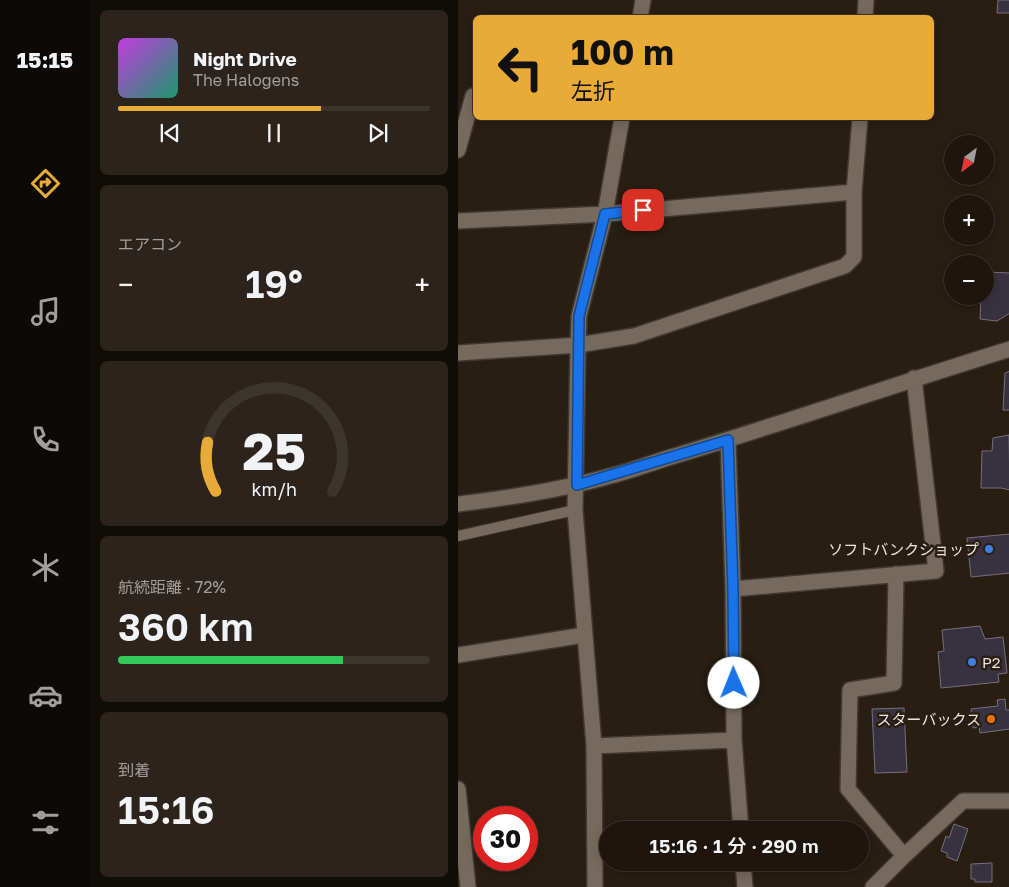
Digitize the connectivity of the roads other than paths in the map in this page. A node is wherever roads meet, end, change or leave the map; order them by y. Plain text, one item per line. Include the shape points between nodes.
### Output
1 (643, 0) edge
2 (866, 0) edge
3 (640, 15) edge
4 (865, 15) edge
5 (473, 96) edge
6 (622, 120) edge
7 (860, 120) edge
8 (458, 150) edge
9 (854, 192) junction
10 (605, 214) junction
11 (458, 222) edge
12 (578, 345) junction
13 (1010, 349) edge
14 (458, 353) edge
15 (914, 378) junction
16 (728, 440) junction
17 (577, 485) junction
18 (458, 504) edge
19 (575, 510) junction
20 (458, 536) edge
21 (896, 574) junction
22 (733, 589) junction
23 (584, 635) junction
24 (458, 655) edge
25 (734, 740) junction
26 (594, 746) junction
27 (458, 789) edge
28 (1010, 801) edge
29 (739, 821) edge
30 (904, 856) junction
31 (743, 871) edge
32 (468, 887) edge
33 (595, 887) edge
34 (744, 887) edge
35 (873, 887) edge

1 - 3 street
2 - 4 street
5 - 8 street
6 - 10 street
7 - 9 street
9 - 10 street
9 - 12 street via 854,257 845,266 634,336
10 - 11 street
10 - 12 street via 579,316
12 - 14 street
12 - 17 street
13 - 15 street
15 - 16 street
15 - 21 street via 936,571
16 - 17 street
16 - 22 street
17 - 18 street
17 - 19 street
19 - 20 lane
19 - 23 street
21 - 22 street
21 - 30 street via 894,683 850,690 848,789
22 - 25 street
23 - 24 street
23 - 26 street
25 - 26 street
25 - 29 street
26 - 33 street
27 - 32 street
28 - 30 street via 963,801
30 - 35 street
31 - 34 street

